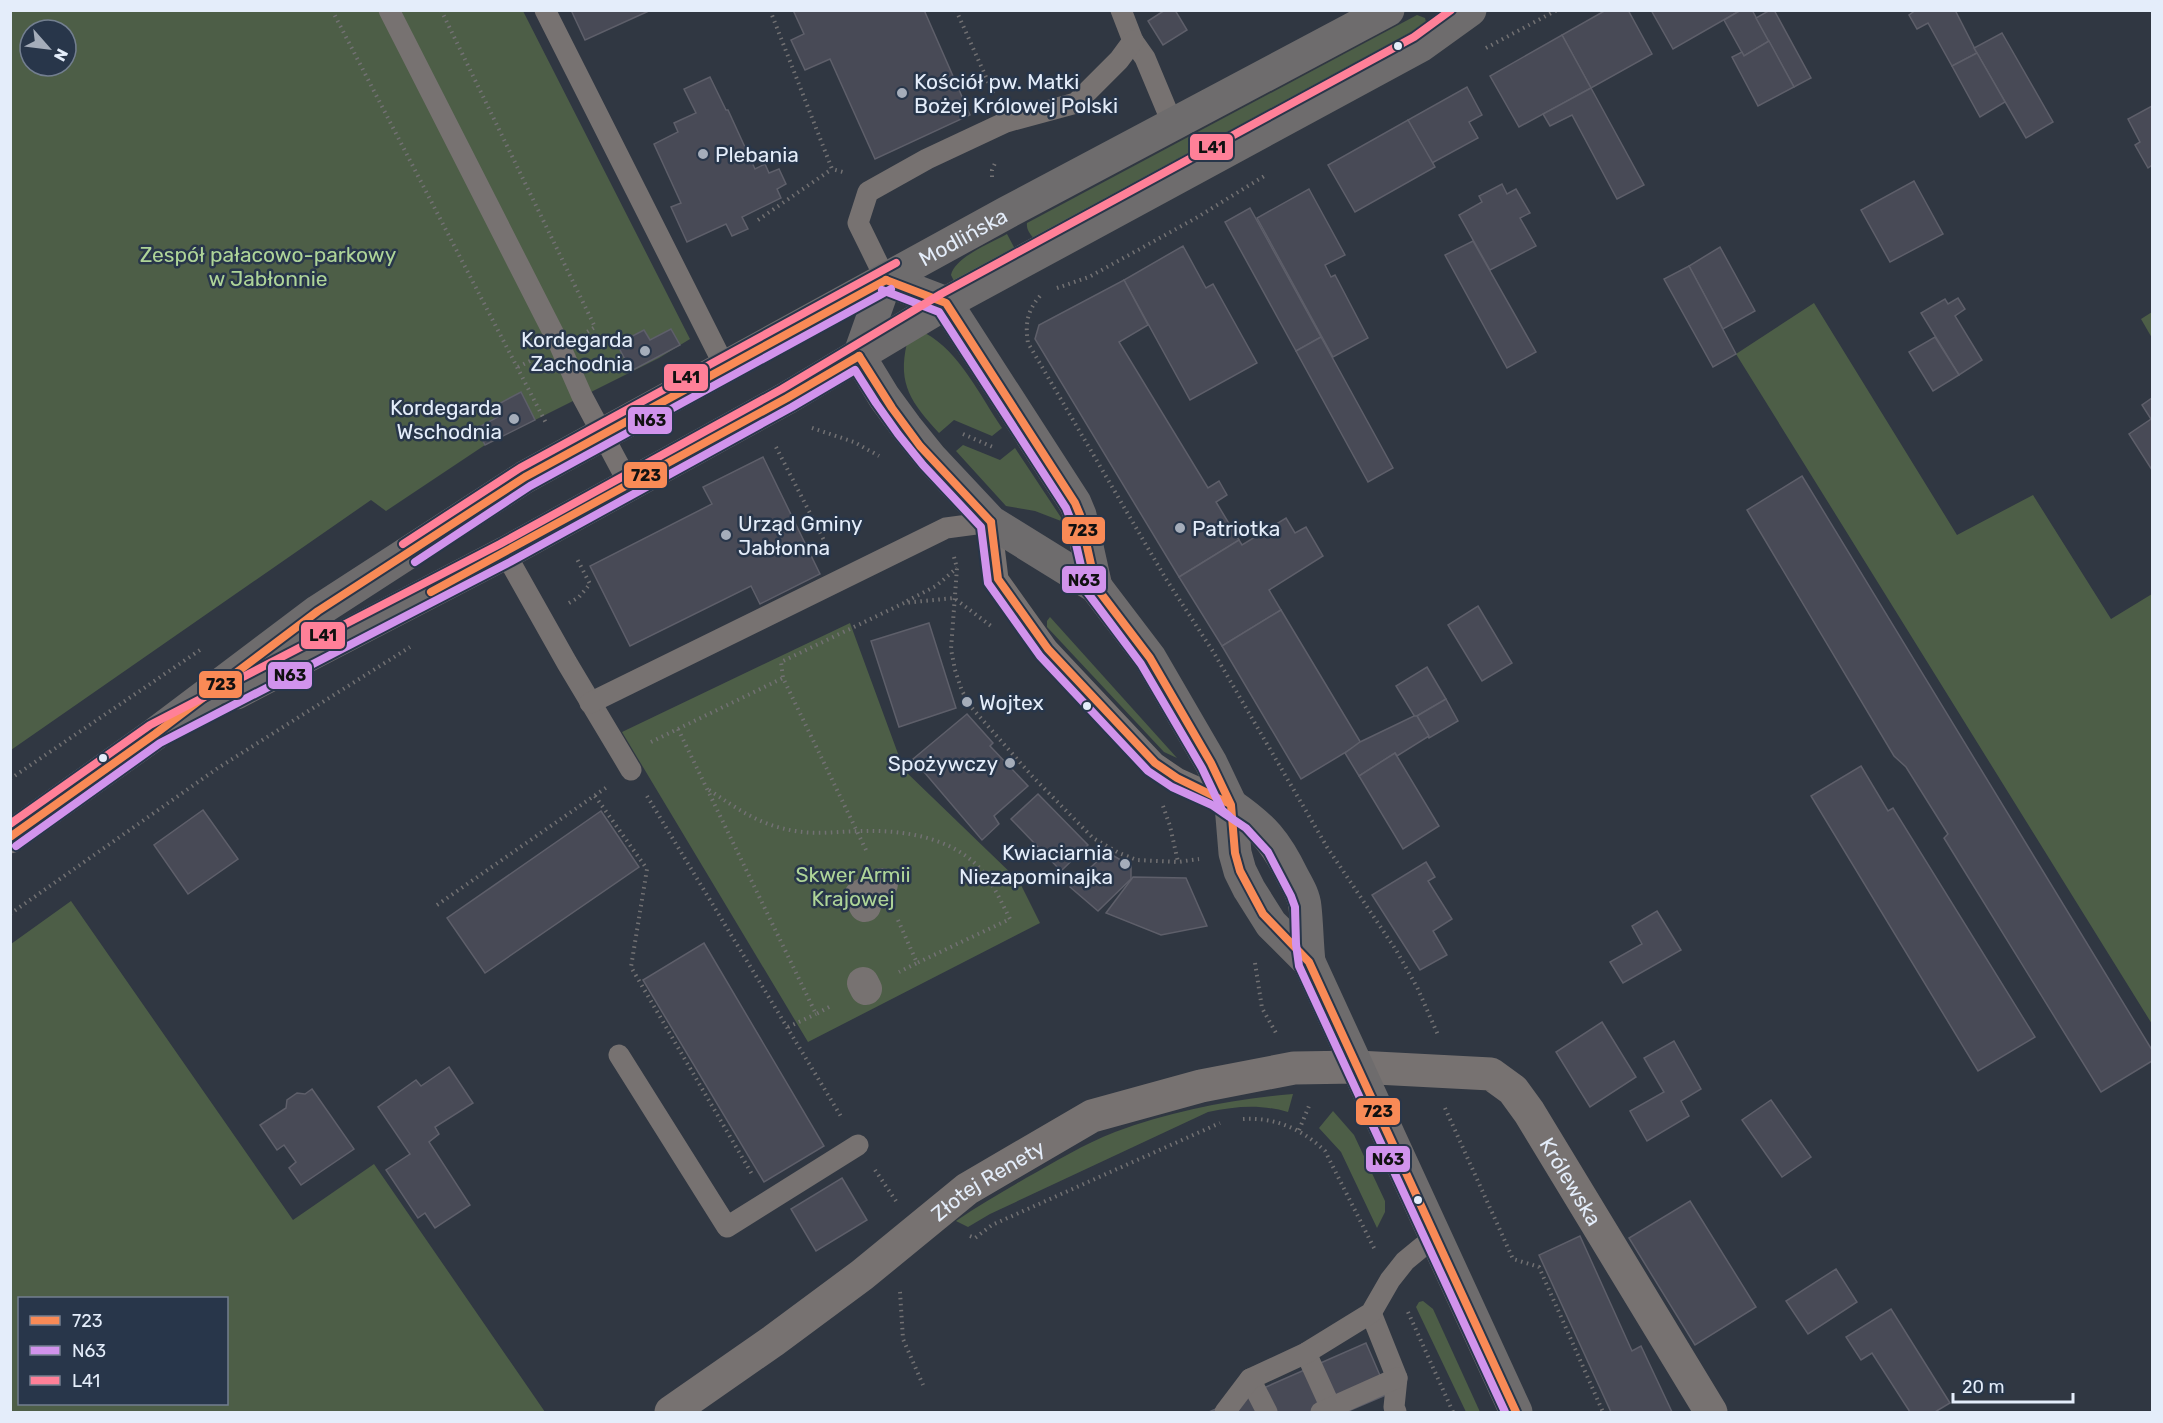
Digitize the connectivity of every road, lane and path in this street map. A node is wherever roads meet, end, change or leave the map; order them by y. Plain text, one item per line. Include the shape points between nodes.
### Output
1 (332, 10) edge
2 (389, 10) edge
3 (441, 10) edge
4 (545, 10) edge
5 (770, 10) edge
6 (956, 10) edge
7 (1121, 10) edge
8 (1388, 10) edge
9 (1470, 10) edge
10 (1557, 10) edge
11 (1133, 41) junction
12 (1482, 49) dead end
13 (1006, 122) junction
14 (1173, 125) junction
15 (832, 169) junction
16 (1266, 175) dead end
17 (874, 188) junction
18 (758, 220) dead end
19 (886, 280) junction
20 (1052, 290) dead end
21 (1041, 295) dead end
22 (946, 303) junction
23 (596, 327) dead end
24 (859, 356) junction
25 (725, 368) junction
26 (1062, 401) junction
27 (804, 427) dead end
28 (1026, 428) junction
29 (548, 430) dead end
30 (604, 435) junction
31 (771, 438) dead end
32 (931, 458) junction
33 (888, 462) dead end
34 (629, 484) junction
35 (991, 522) junction
36 (946, 528) junction
37 (571, 549) dead end
38 (505, 553) junction
39 (957, 568) junction
40 (844, 578) junction
41 (1096, 587) junction
42 (954, 598) junction
43 (904, 603) junction
44 (542, 618) junction
45 (419, 642) dead end
46 (205, 646) dead end
47 (783, 678) junction
48 (590, 703) junction
49 (678, 729) junction
50 (155, 734) junction
51 (647, 745) dead end
52 (631, 770) junction
53 (10, 779) edge
54 (595, 796) junction
55 (1231, 805) junction
56 (10, 837) edge
57 (1206, 860) dead end
58 (437, 905) dead end
59 (10, 914) edge
60 (1254, 959) dead end
61 (1309, 962) junction
62 (816, 1014) junction
63 (788, 1027) junction
64 (1441, 1041) dead end
65 (619, 1055) dead end
66 (1358, 1067) junction
67 (1294, 1068) junction
68 (1234, 1120) dead end
69 (1225, 1122) dead end
70 (858, 1145) junction
71 (768, 1201) junction
72 (975, 1238) dead end
73 (1437, 1240) junction
74 (895, 1248) junction
75 (1371, 1313) junction
76 (1306, 1353) junction
77 (1397, 1378) junction
78 (1250, 1379) junction
79 (923, 1385) dead end
80 (686, 1407) edge
81 (1326, 1410) edge
82 (1225, 1413) edge
83 (1267, 1413) edge
84 (1396, 1413) edge
85 (1516, 1413) edge
86 (1711, 1413) edge

1 - 29 path
2 - 30 lane
3 - 23 path
4 - 25 lane
5 - 15 path
6 - 13 path
7 - 11 lane
8 - 14 main road, Modlińska
9 - 22 main road, Modlińska via 1420,46 1369,75
10 - 12 path
11 - 13 lane via 1076,103
11 - 14 lane via 1145,58
13 - 17 lane
14 - 19 main road, Modlińska
15 - 17 path via 861,178
15 - 18 path
16 - 20 path via 1089,277
17 - 19 lane via 868,192 858,223
19 - 22 main road
19 - 24 main road
19 - 25 main road, Modlińska
21 - 26 path via 1030,307 1025,326 1028,343
22 - 24 main road, Modlińska
22 - 28 main road
24 - 32 main road via 884,397
24 - 34 main road, Modlińska
25 - 30 main road, Modlińska
26 - 28 path
26 - 64 path via 1328,848 1396,950
27 - 33 path via 854,442
28 - 32 path via 996,448 958,432
28 - 41 main road via 1075,503
30 - 34 lane
30 - 50 main road, Modlińska via 525,477 318,610
31 - 40 path
32 - 35 main road
34 - 38 main road, Modlińska
35 - 36 lane
35 - 41 main road
35 - 55 lane via 998,579 1048,649 1155,763
36 - 39 path
36 - 40 lane
37 - 44 path via 590,584 579,597
38 - 44 lane
38 - 50 main road, Modlińska
39 - 42 path
39 - 43 path via 936,586
40 - 48 lane
41 - 55 main road via 1150,658
42 - 43 path
42 - 57 path via 951,649 962,691 972,708 1032,776 1094,838 1119,853 1156,862
43 - 47 path via 781,662
44 - 48 lane
45 - 59 path via 218,768
46 - 53 path
47 - 49 path
47 - 62 path via 873,895 917,963 864,986
48 - 52 lane
49 - 51 path
49 - 62 path
50 - 56 main road, Modlińska
52 - 54 path
52 - 63 path
54 - 58 path
54 - 71 path via 647,869 631,967
55 - 61 main road via 1240,871 1267,919
55 - 61 main road via 1277,846 1290,870 1305,905
60 - 67 path via 1262,1008
61 - 66 main road
62 - 63 path
63 - 70 path
65 - 71 lane via 727,1227
66 - 67 street, Złotej Renety
66 - 73 main road
66 - 86 street, Królewska via 1491,1074 1513,1090
67 - 68 path via 1311,1100 1299,1130 1263,1119
67 - 74 street, Złotej Renety via 1201,1086 1092,1116 967,1190
69 - 72 path via 992,1225
70 - 71 lane
70 - 74 path via 900,1208
73 - 75 lane via 1405,1261
73 - 85 main road
74 - 79 path via 903,1339
74 - 80 street, Złotej Renety
75 - 76 lane
75 - 77 lane
76 - 78 lane
76 - 81 lane
77 - 81 lane
77 - 84 lane
78 - 82 lane
78 - 83 lane

